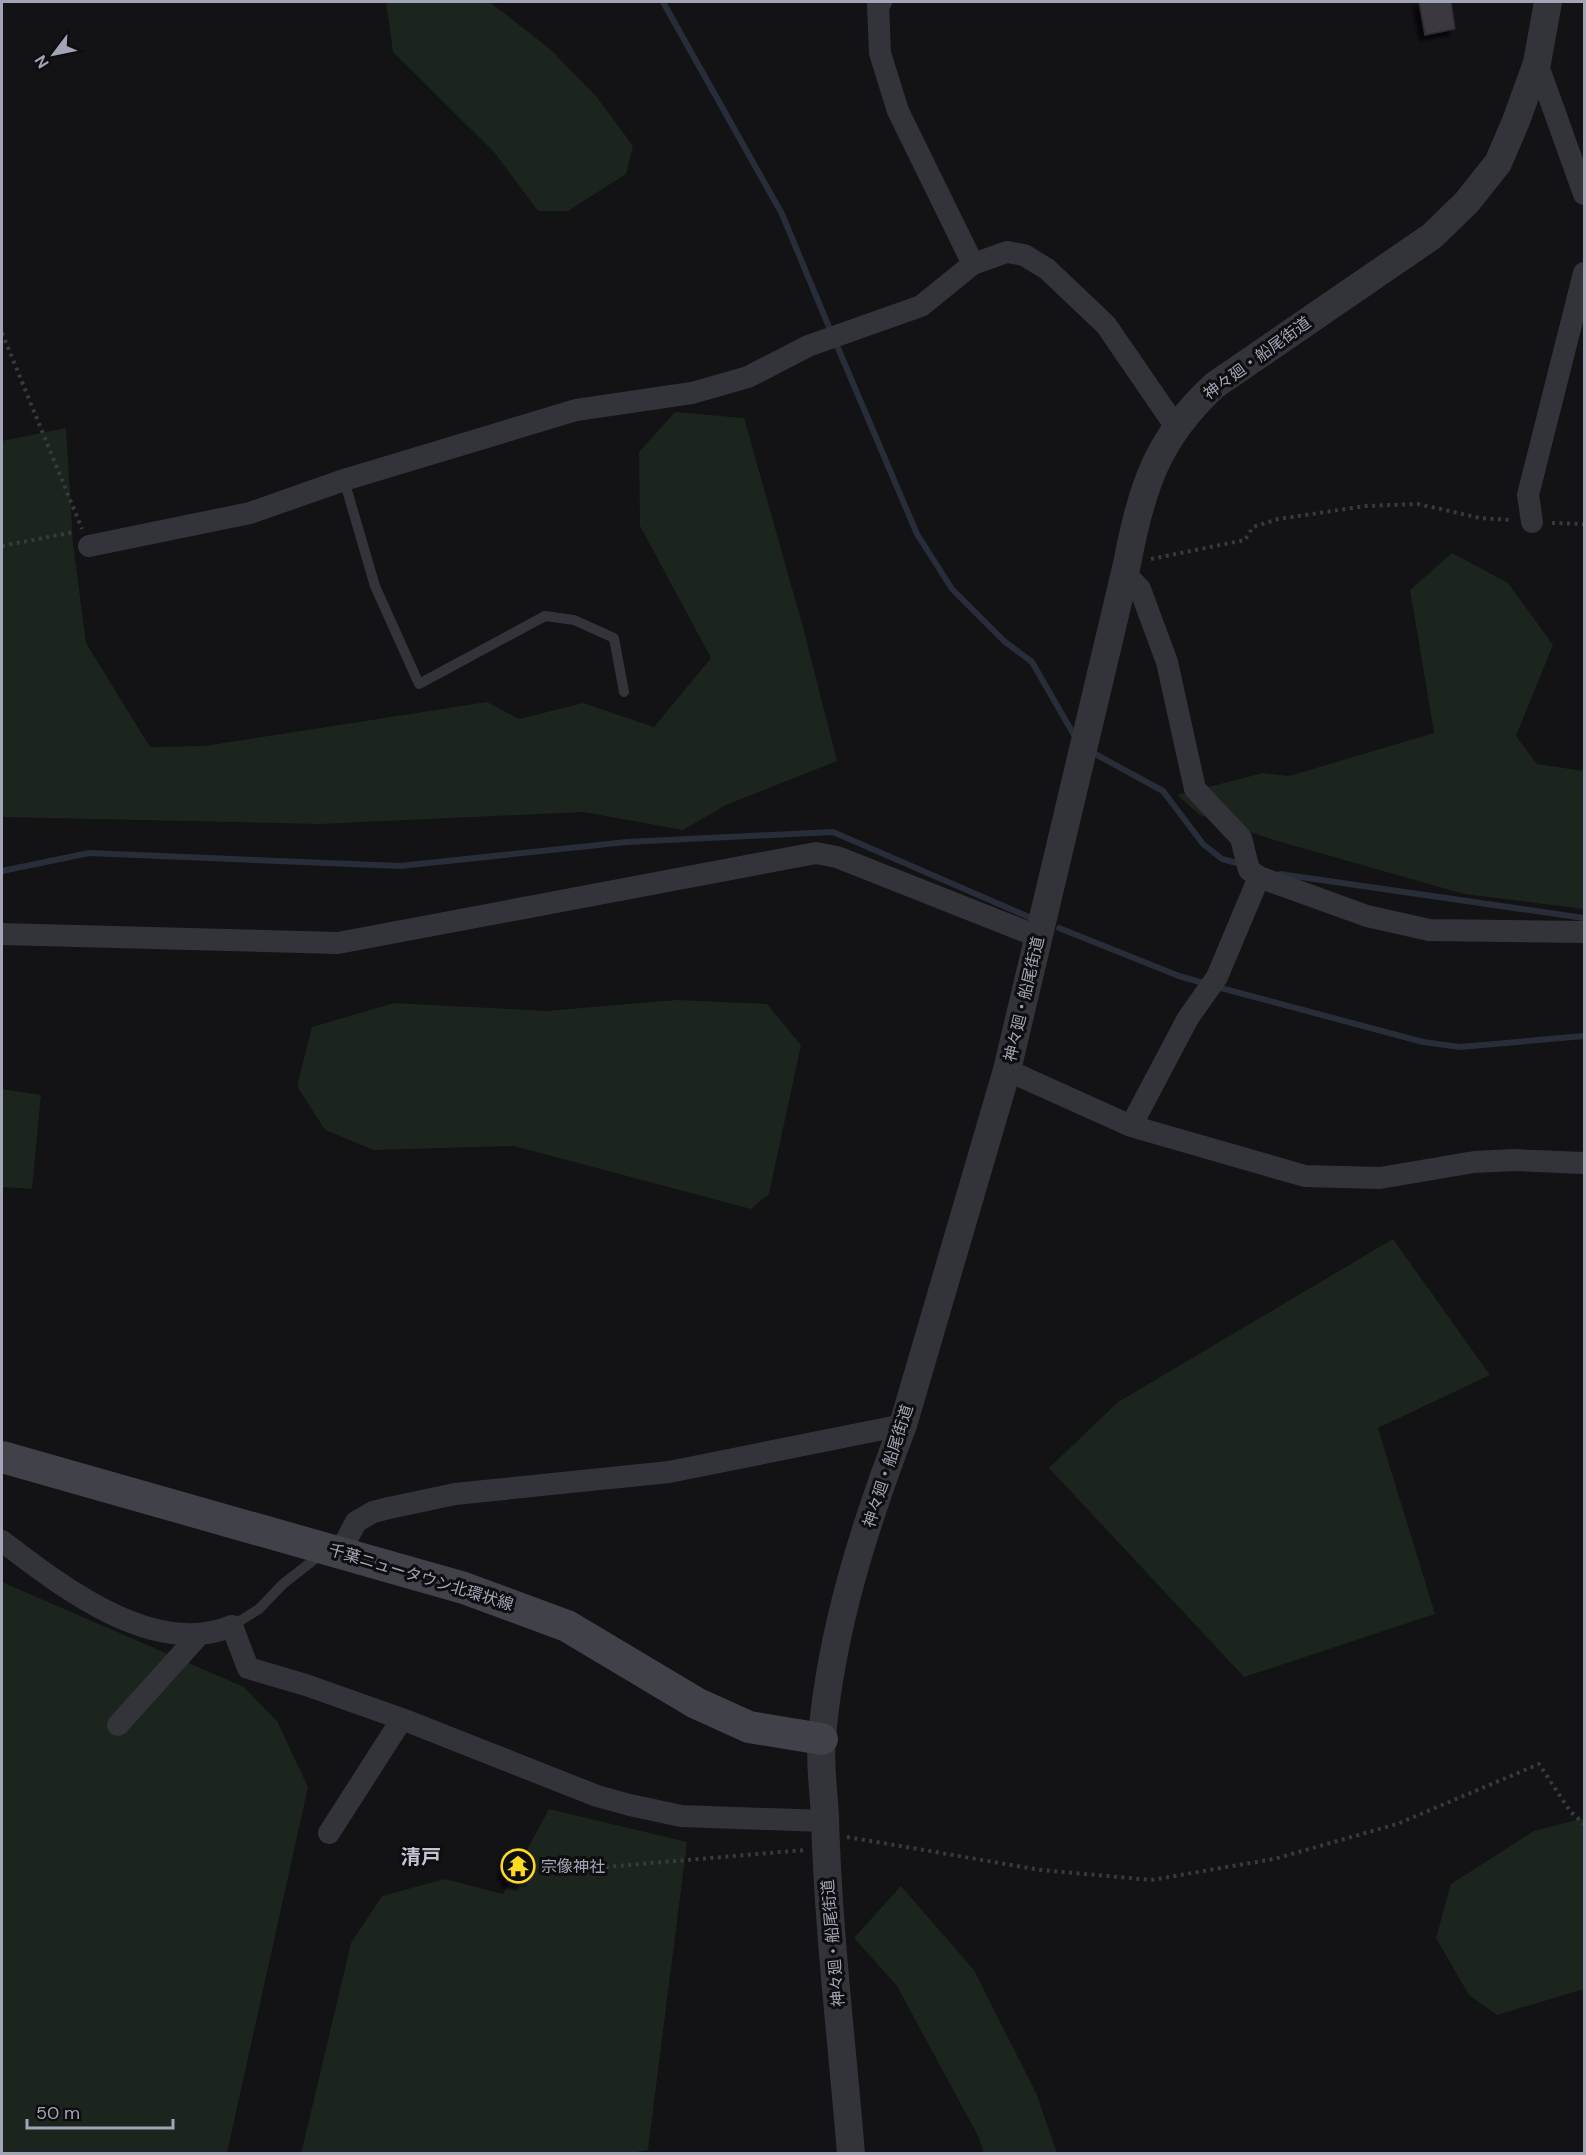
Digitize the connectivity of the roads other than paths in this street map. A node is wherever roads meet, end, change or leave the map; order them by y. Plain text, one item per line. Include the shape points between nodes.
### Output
1 (881, 2) edge
2 (1548, 2) edge
3 (1537, 63) junction
4 (1584, 194) edge
5 (973, 264) junction
6 (1584, 273) edge
7 (1176, 427) junction
8 (344, 480) junction
9 (1532, 522) road end
10 (89, 546) dead end
11 (1126, 568) junction
12 (624, 692) dead end
13 (1251, 866) junction
14 (1041, 928) junction
15 (1584, 932) edge
16 (2, 934) edge
17 (1007, 1071) junction
18 (1131, 1126) junction
19 (1584, 1163) edge
20 (903, 1425) junction
21 (2, 1457) edge
22 (2, 1541) edge
23 (334, 1550) junction
24 (232, 1626) junction
25 (199, 1635) junction
26 (402, 1719) junction
27 (118, 1725) dead end
28 (822, 1739) junction
29 (329, 1833) dead end
30 (825, 1835) junction
31 (851, 2154) edge

1 - 5 street via 880,53 898,111
2 - 3 street, 神々廻・船尾街道
3 - 4 street
3 - 7 street, 神々廻・船尾街道 via 1498,163 1467,202 1432,236 1215,385
5 - 7 street via 1007,252 1024,255 1047,269 1106,325
5 - 8 street via 921,306 808,346 737,380 692,393 576,410
6 - 9 street via 1528,495
7 - 11 street, 神々廻・船尾街道 via 1153,465 1137,509
8 - 10 street via 250,513
8 - 12 lane via 375,586 420,684 545,616 574,620 614,638
11 - 13 street via 1140,589 1167,662 1195,789 1242,838
11 - 14 street, 神々廻・船尾街道
13 - 15 street via 1367,916 1430,930
13 - 18 street via 1217,977 1188,1018
14 - 16 street via 816,853 338,943
14 - 17 street, 神々廻・船尾街道
17 - 18 street
17 - 20 street, 神々廻・船尾街道
18 - 19 street via 1305,1176 1380,1178 1474,1162 1515,1160
20 - 23 street via 669,1472 455,1494 389,1508 356,1522
20 - 28 street, 神々廻・船尾街道 via 849,1589 834,1654
21 - 23 main road, 千葉ニュータウン北環状線
22 - 25 street via 91,1603 139,1624 170,1633
23 - 24 lane via 282,1584 259,1609
23 - 28 main road, 千葉ニュータウン北環状線 via 464,1588 567,1626 696,1703 749,1727
24 - 25 street
24 - 26 street via 248,1668
25 - 27 street
26 - 29 street
26 - 30 street via 597,1796 681,1815
28 - 30 street, 神々廻・船尾街道
30 - 31 street, 神々廻・船尾街道

